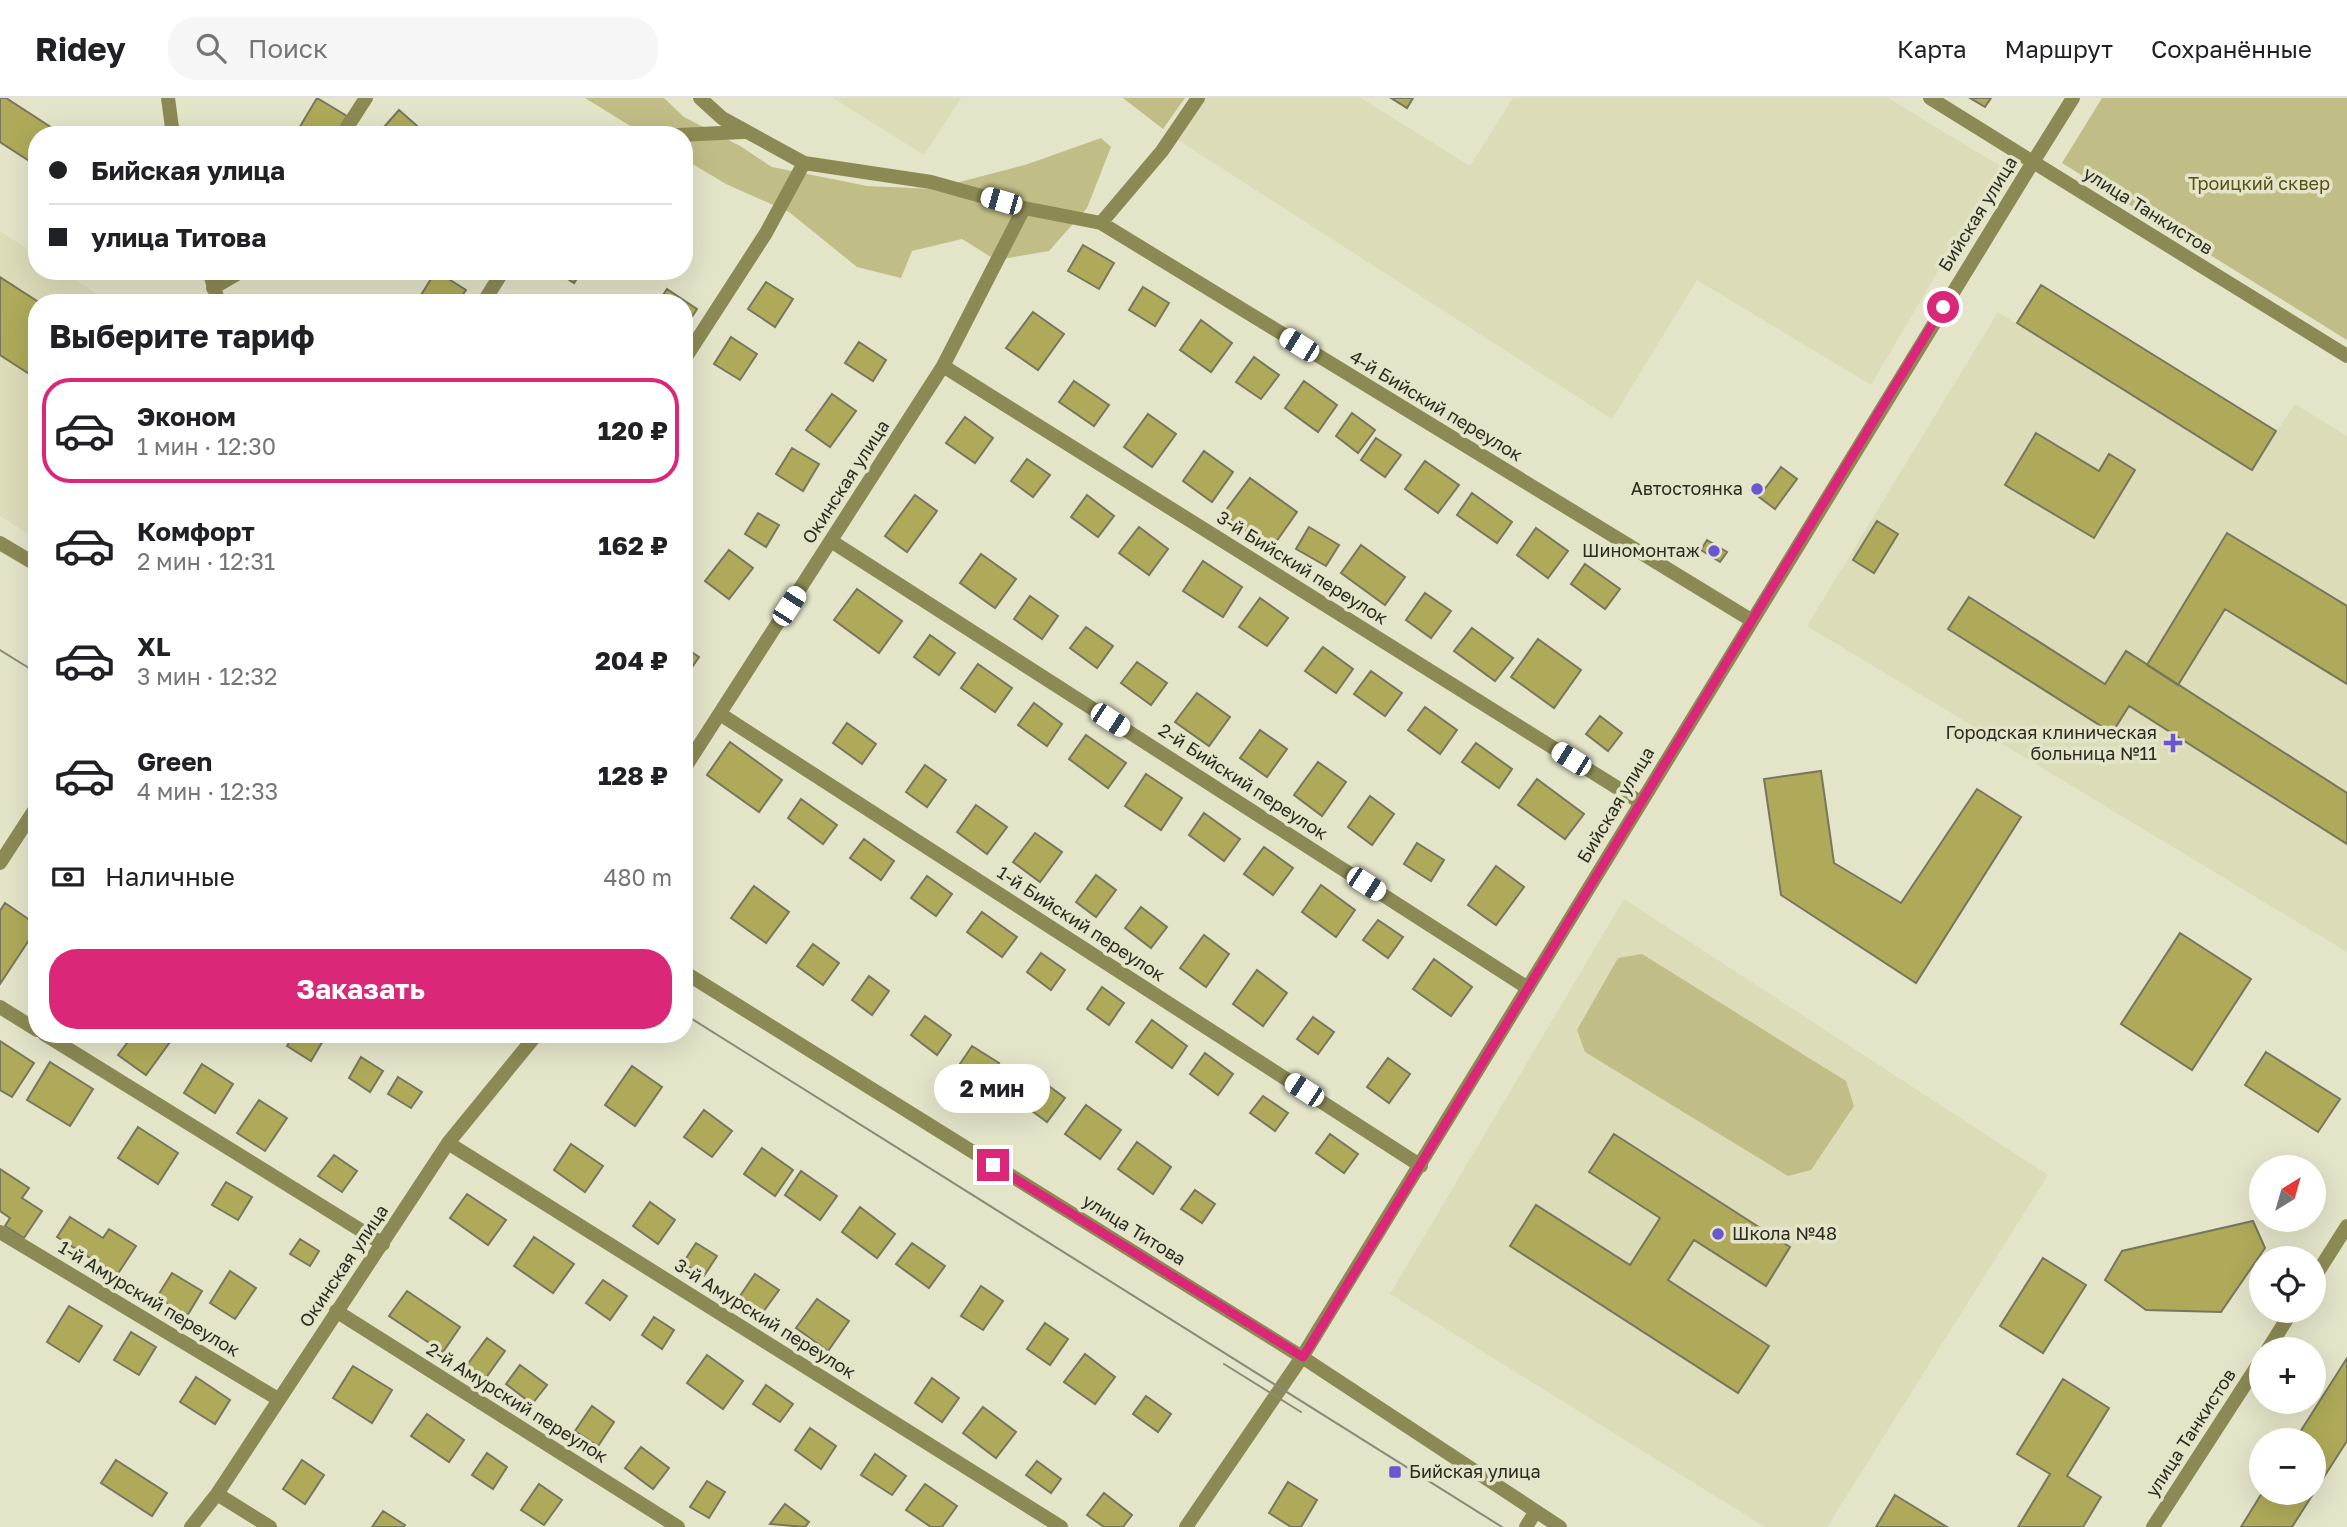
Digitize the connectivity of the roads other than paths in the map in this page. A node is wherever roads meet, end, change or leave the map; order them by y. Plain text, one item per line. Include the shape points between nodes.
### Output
1 (168, 98) edge
2 (366, 98) edge
3 (700, 98) edge
4 (1198, 98) edge
5 (1930, 98) edge
6 (2073, 98) edge
7 (172, 126) edge
8 (348, 126) edge
9 (746, 132) junction
10 (693, 134) edge
11 (2033, 162) junction
12 (804, 163) junction
13 (1024, 208) junction
14 (1101, 223) junction
15 (211, 280) edge
16 (227, 280) edge
17 (213, 288) junction
18 (215, 294) edge
19 (693, 346) edge
20 (2347, 356) edge
21 (943, 366) junction
22 (831, 541) junction
23 (0, 543) edge
24 (28, 560) edge
25 (1751, 620) junction
26 (720, 714) junction
27 (693, 755) edge
28 (1640, 802) junction
29 (28, 820) edge
30 (0, 863) edge
31 (693, 978) edge
32 (1528, 988) junction
33 (0, 1007) edge
34 (28, 1024) edge
35 (59, 1043) edge
36 (530, 1043) edge
37 (448, 1143) junction
38 (1420, 1166) junction
39 (2347, 1226) edge
40 (0, 1232) edge
41 (383, 1244) junction
42 (2326, 1259) edge
43 (336, 1311) junction
44 (1303, 1357) junction
45 (2249, 1379) edge
46 (278, 1399) junction
47 (217, 1494) junction
48 (1535, 1512) junction
49 (191, 1527) edge
50 (271, 1527) edge
51 (678, 1527) edge
52 (1061, 1527) edge
53 (1186, 1527) edge
54 (1526, 1527) edge
55 (1560, 1527) edge
56 (2153, 1527) edge

1 - 7 street
2 - 8 street
3 - 9 street
4 - 14 street via 1163,150
5 - 11 street, улица Танкистов
6 - 11 street, Бийская улица
9 - 10 street
9 - 12 street
11 - 20 street, улица Танкистов
11 - 25 street, Бийская улица
12 - 13 street via 931,182
12 - 19 street via 766,233
13 - 14 street
13 - 21 street, Окинская улица
14 - 25 street, 4-й Бийский переулок
15 - 17 street
16 - 17 street
17 - 18 street
21 - 22 street, Окинская улица
21 - 28 street, 3-й Бийский переулок
22 - 26 street, Окинская улица
22 - 32 street, 2-й Бийский переулок
23 - 24 street
25 - 28 street, Бийская улица
26 - 27 street, Окинская улица
26 - 38 street, 1-й Бийский переулок
28 - 32 street, Бийская улица
29 - 30 street
31 - 44 street, улица Титова
32 - 38 street, Бийская улица
33 - 34 street
35 - 41 street
36 - 37 street, Окинская улица
37 - 41 street, Окинская улица
37 - 52 street, 3-й Амурский переулок
38 - 44 street, Бийская улица
39 - 42 street
40 - 46 street, 1-й Амурский переулок
41 - 43 street, Окинская улица
43 - 46 street, Окинская улица
43 - 51 street, 2-й Амурский переулок
44 - 48 street, улица Титова
44 - 53 street, Бийская улица
45 - 56 street, улица Танкистов
46 - 47 street, Окинская улица
47 - 49 street, Окинская улица
47 - 50 street
48 - 54 street
48 - 55 street, улица Титова

